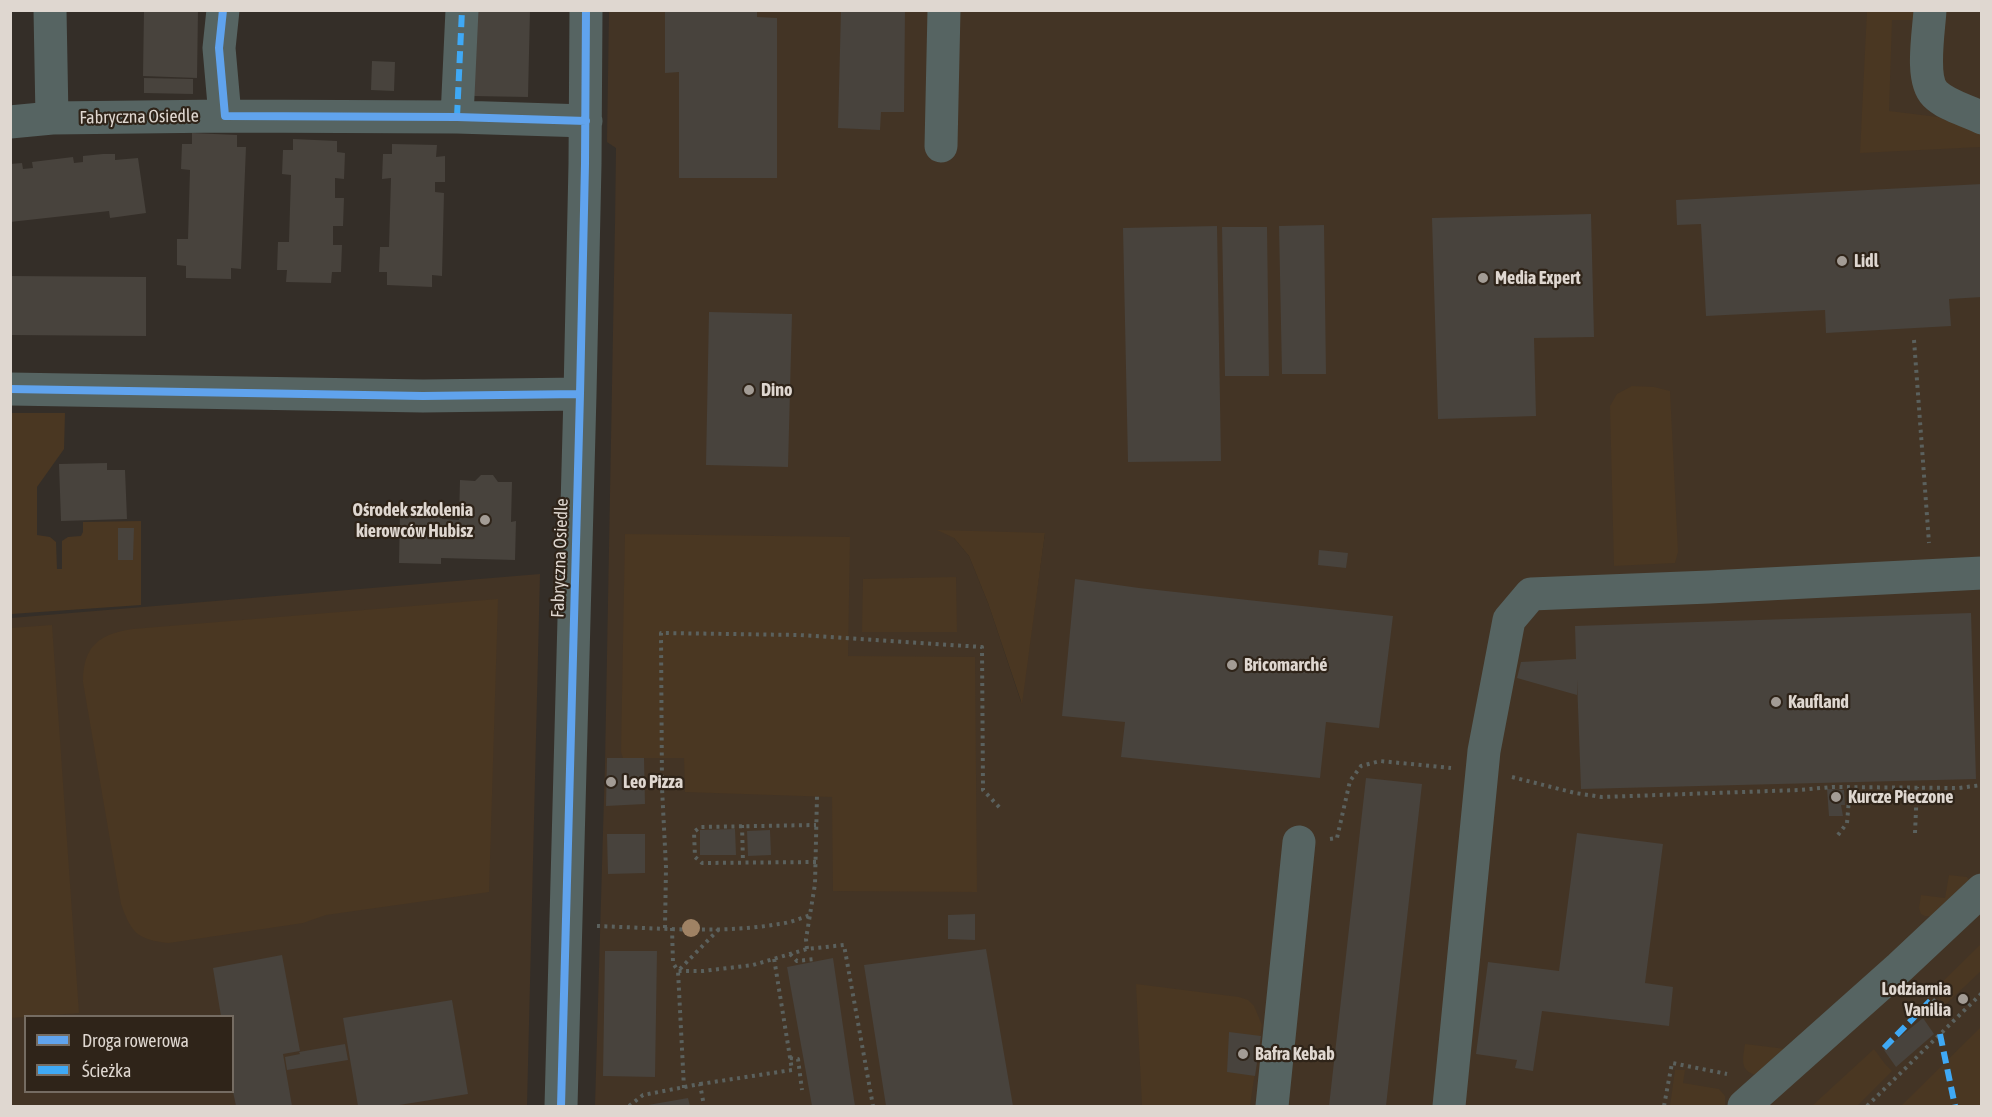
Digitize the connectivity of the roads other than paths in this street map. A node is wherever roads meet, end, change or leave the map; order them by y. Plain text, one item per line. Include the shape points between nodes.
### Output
1 (50, 10) edge
2 (223, 10) edge
3 (462, 10) edge
4 (586, 10) edge
5 (944, 10) edge
6 (1930, 10) edge
7 (1979, 114) edge
8 (225, 116) junction
9 (457, 117) junction
10 (52, 118) junction
11 (586, 121) junction
12 (10, 122) edge
13 (942, 146) dead end
14 (10, 389) edge
15 (580, 394) junction
16 (1982, 573) edge
17 (1299, 842) road end
18 (1982, 890) edge
19 (561, 1107) edge
20 (1272, 1107) edge
21 (1449, 1107) edge
22 (1744, 1107) edge

1 - 10 street
2 - 8 street via 219,48
3 - 9 street
4 - 11 street, Fabryczna Osiedle
5 - 13 street
6 - 7 street via 1928,83 1948,103
8 - 9 street, Fabryczna Osiedle
8 - 10 street, Fabryczna Osiedle
9 - 11 street, Fabryczna Osiedle
10 - 12 street, Fabryczna Osiedle
11 - 15 street, Fabryczna Osiedle
14 - 15 street via 423,396
15 - 19 street, Fabryczna Osiedle
16 - 21 street via 1531,594 1509,620 1482,770
17 - 20 street
18 - 22 street

